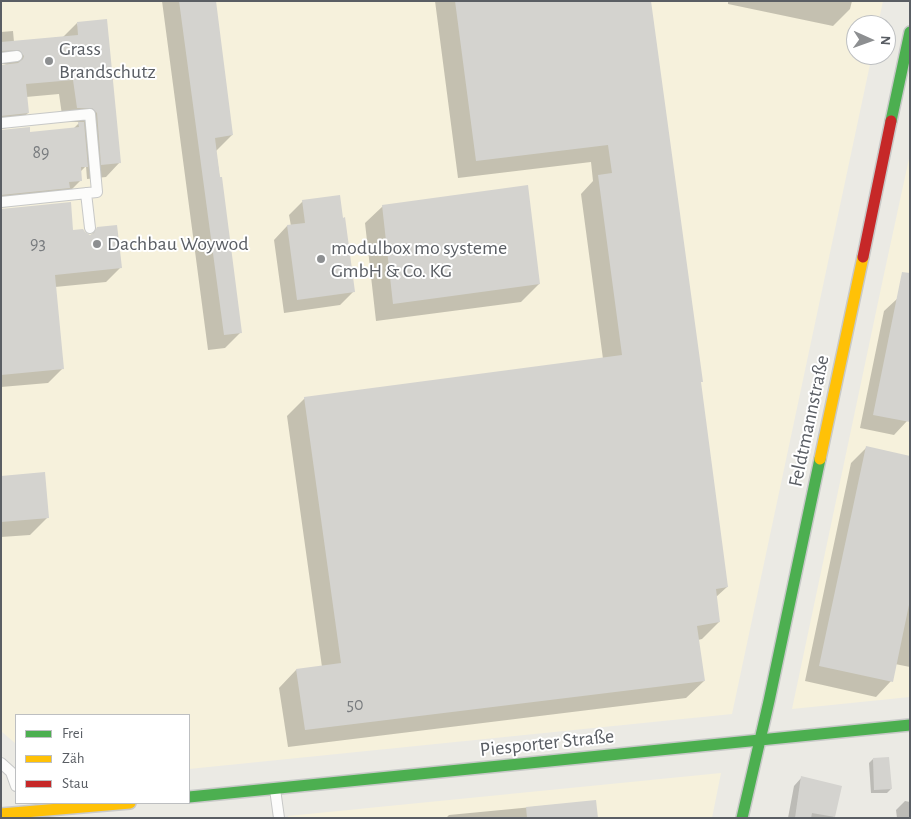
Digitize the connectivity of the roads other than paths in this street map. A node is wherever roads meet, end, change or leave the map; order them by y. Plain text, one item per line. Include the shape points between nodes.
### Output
1 (910, 32) edge
2 (17, 56) dead end
3 (1, 58) edge
4 (1, 123) edge
5 (86, 193) junction
6 (1, 202) edge
7 (90, 228) dead end
8 (910, 725) edge
9 (759, 740) junction
10 (1, 763) edge
11 (15, 783) edge
12 (275, 789) junction
13 (190, 797) edge
14 (108, 804) edge
15 (19, 808) edge
16 (1, 814) edge
17 (279, 818) edge
18 (742, 818) edge

1 - 9 street, Feldtmannstraße
2 - 3 lane
4 - 5 lane via 90,114 97,192
5 - 6 lane
5 - 7 lane
8 - 9 street, Piesporter Straße
9 - 12 street, Piesporter Straße
9 - 18 street, Feldtmannstraße
10 - 11 lane via 11,772
12 - 13 street, Piesporter Straße
12 - 17 lane
14 - 15 street
15 - 16 street

